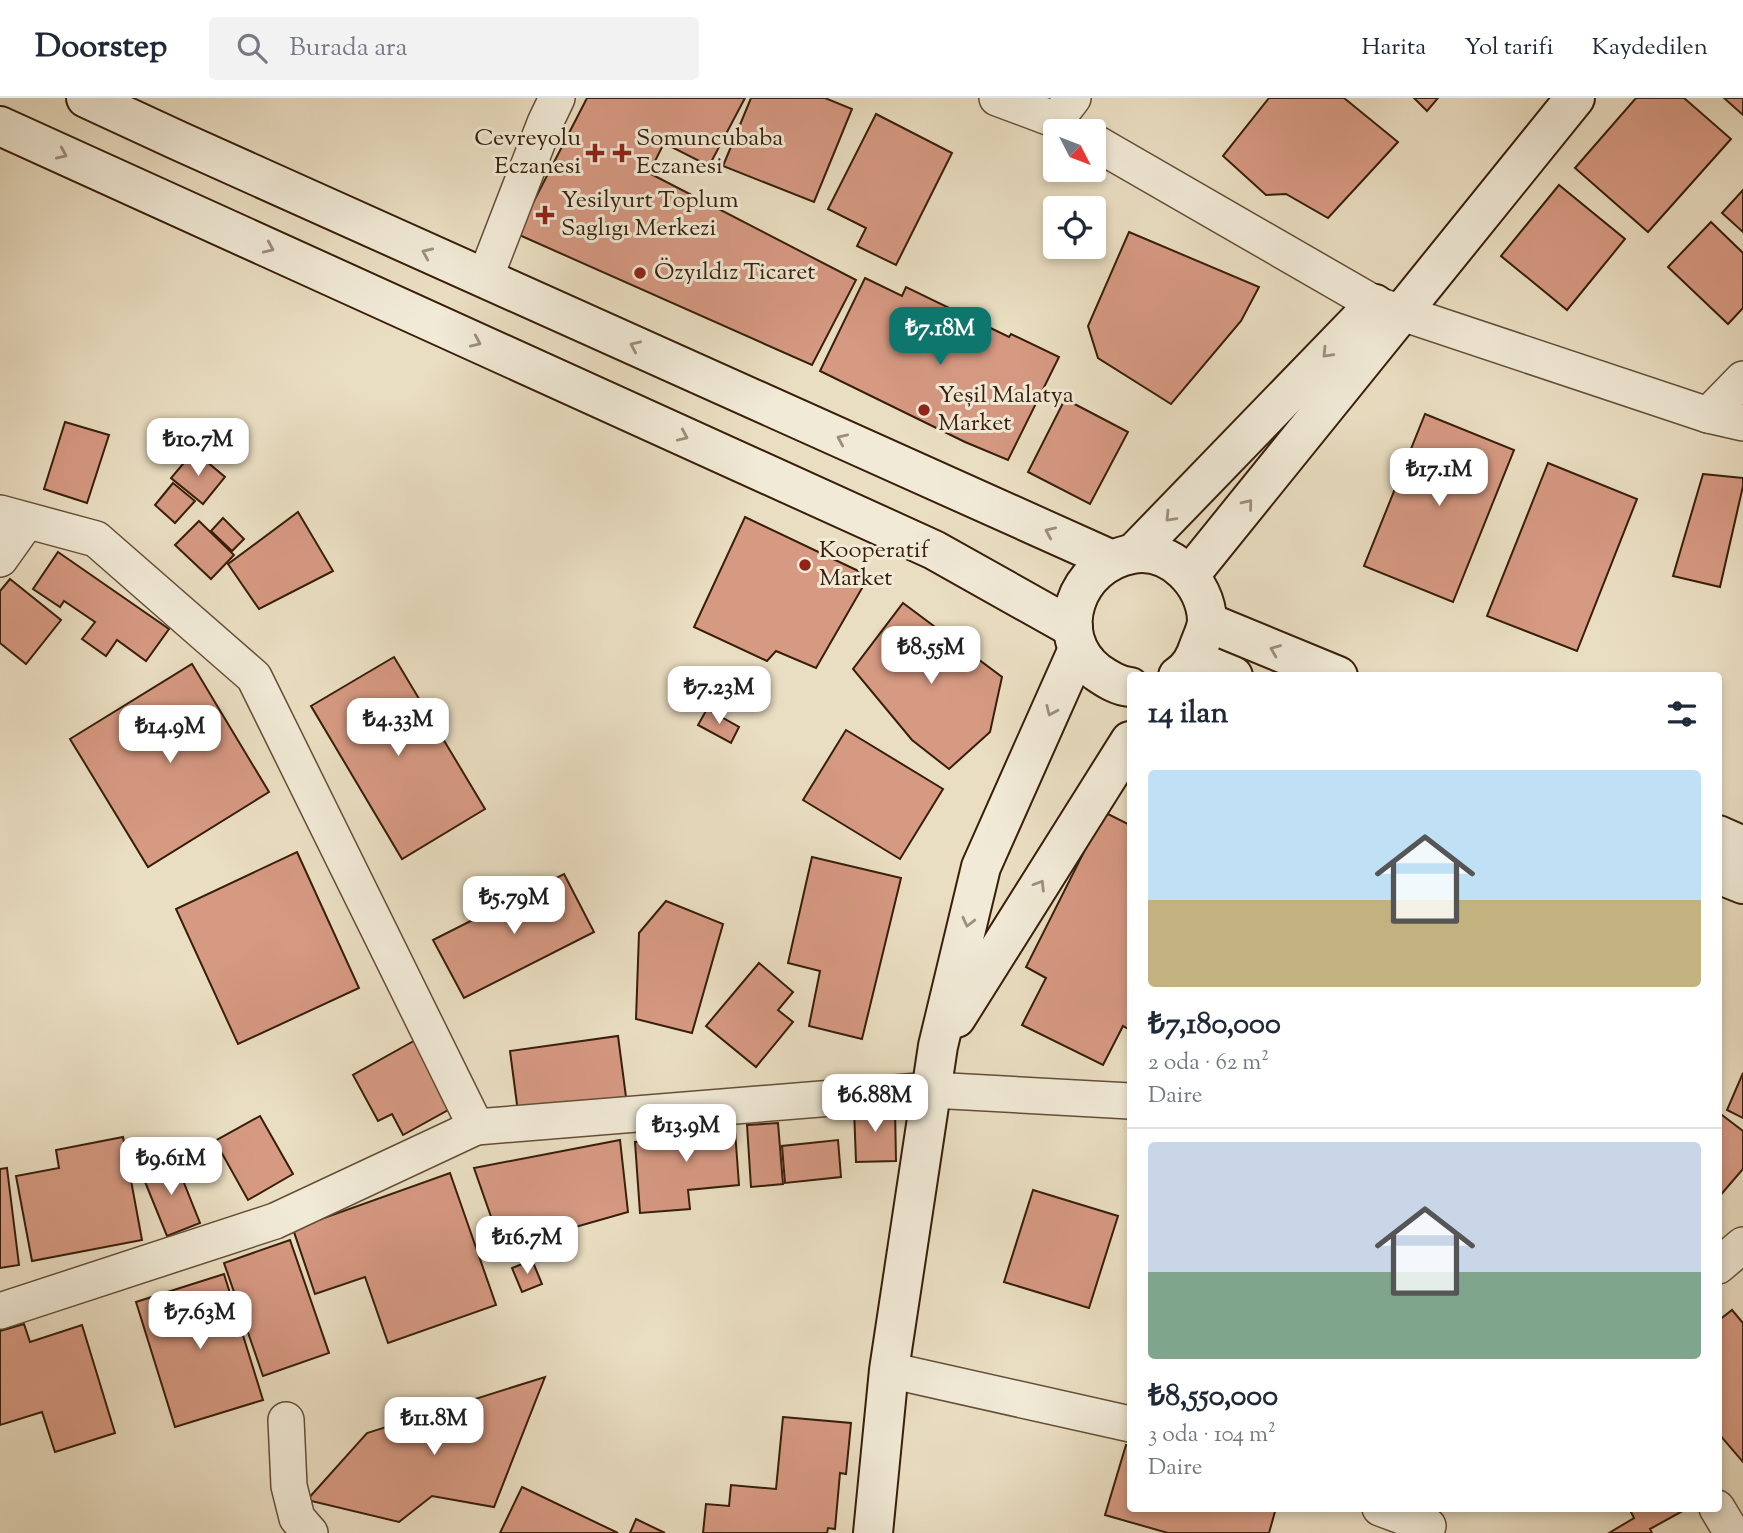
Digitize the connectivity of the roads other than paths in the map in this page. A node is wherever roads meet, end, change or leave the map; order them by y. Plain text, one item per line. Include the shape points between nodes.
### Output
1 (86, 98) edge
2 (558, 98) edge
3 (997, 98) edge
4 (1576, 98) edge
5 (1068, 116) edge
6 (0, 126) edge
7 (1106, 149) edge
8 (485, 278) junction
9 (1389, 308) junction
10 (1743, 379) edge
11 (1707, 415) junction
12 (1743, 423) edge
13 (13, 517) edge
14 (1123, 557) junction
15 (0, 559) edge
16 (1189, 576) junction
17 (1207, 622) junction
18 (1076, 639) junction
19 (1186, 668) edge
20 (1210, 672) edge
21 (1328, 672) edge
22 (1127, 687) edge
23 (1127, 746) edge
24 (1722, 837) edge
25 (1743, 846) edge
26 (1722, 876) edge
27 (1743, 884) edge
28 (938, 1046) junction
29 (931, 1090) junction
30 (1127, 1101) edge
31 (476, 1127) junction
32 (1743, 1245) edge
33 (1722, 1263) edge
34 (0, 1311) edge
35 (889, 1370) junction
36 (286, 1420) dead end
37 (1127, 1423) edge
38 (1394, 1512) edge
39 (1719, 1512) edge
40 (1432, 1523) edge
41 (310, 1533) edge
42 (873, 1533) edge
43 (1732, 1533) edge

8 -> 1 main road
2 - 8 street
3 - 5 street
4 - 9 main road
6 -> 18 main road via 934,550
7 - 9 street
14 -> 8 main road
9 - 11 street
9 -> 14 main road
16 -> 9 main road
10 - 11 street
11 - 12 street
13 - 15 street
13 - 31 street via 96,539 254,677
14 - 16 main road via 1156,555 1177,564
14 - 18 main road via 1095,571 1081,588 1074,608
16 - 17 main road via 1204,600
17 - 19 main road
21 -> 17 main road
18 - 22 main road via 1090,666
18 -> 28 main road via 981,867
19 - 20 main road
28 -> 23 main road
24 - 25 main road
26 - 27 main road
28 - 29 main road
29 - 30 street
29 - 31 street
29 - 35 main road
31 - 34 street via 275,1221
32 - 33 street
35 - 37 street
35 - 42 main road
36 - 41 street via 289,1486 298,1518
38 - 40 street
39 - 43 street

